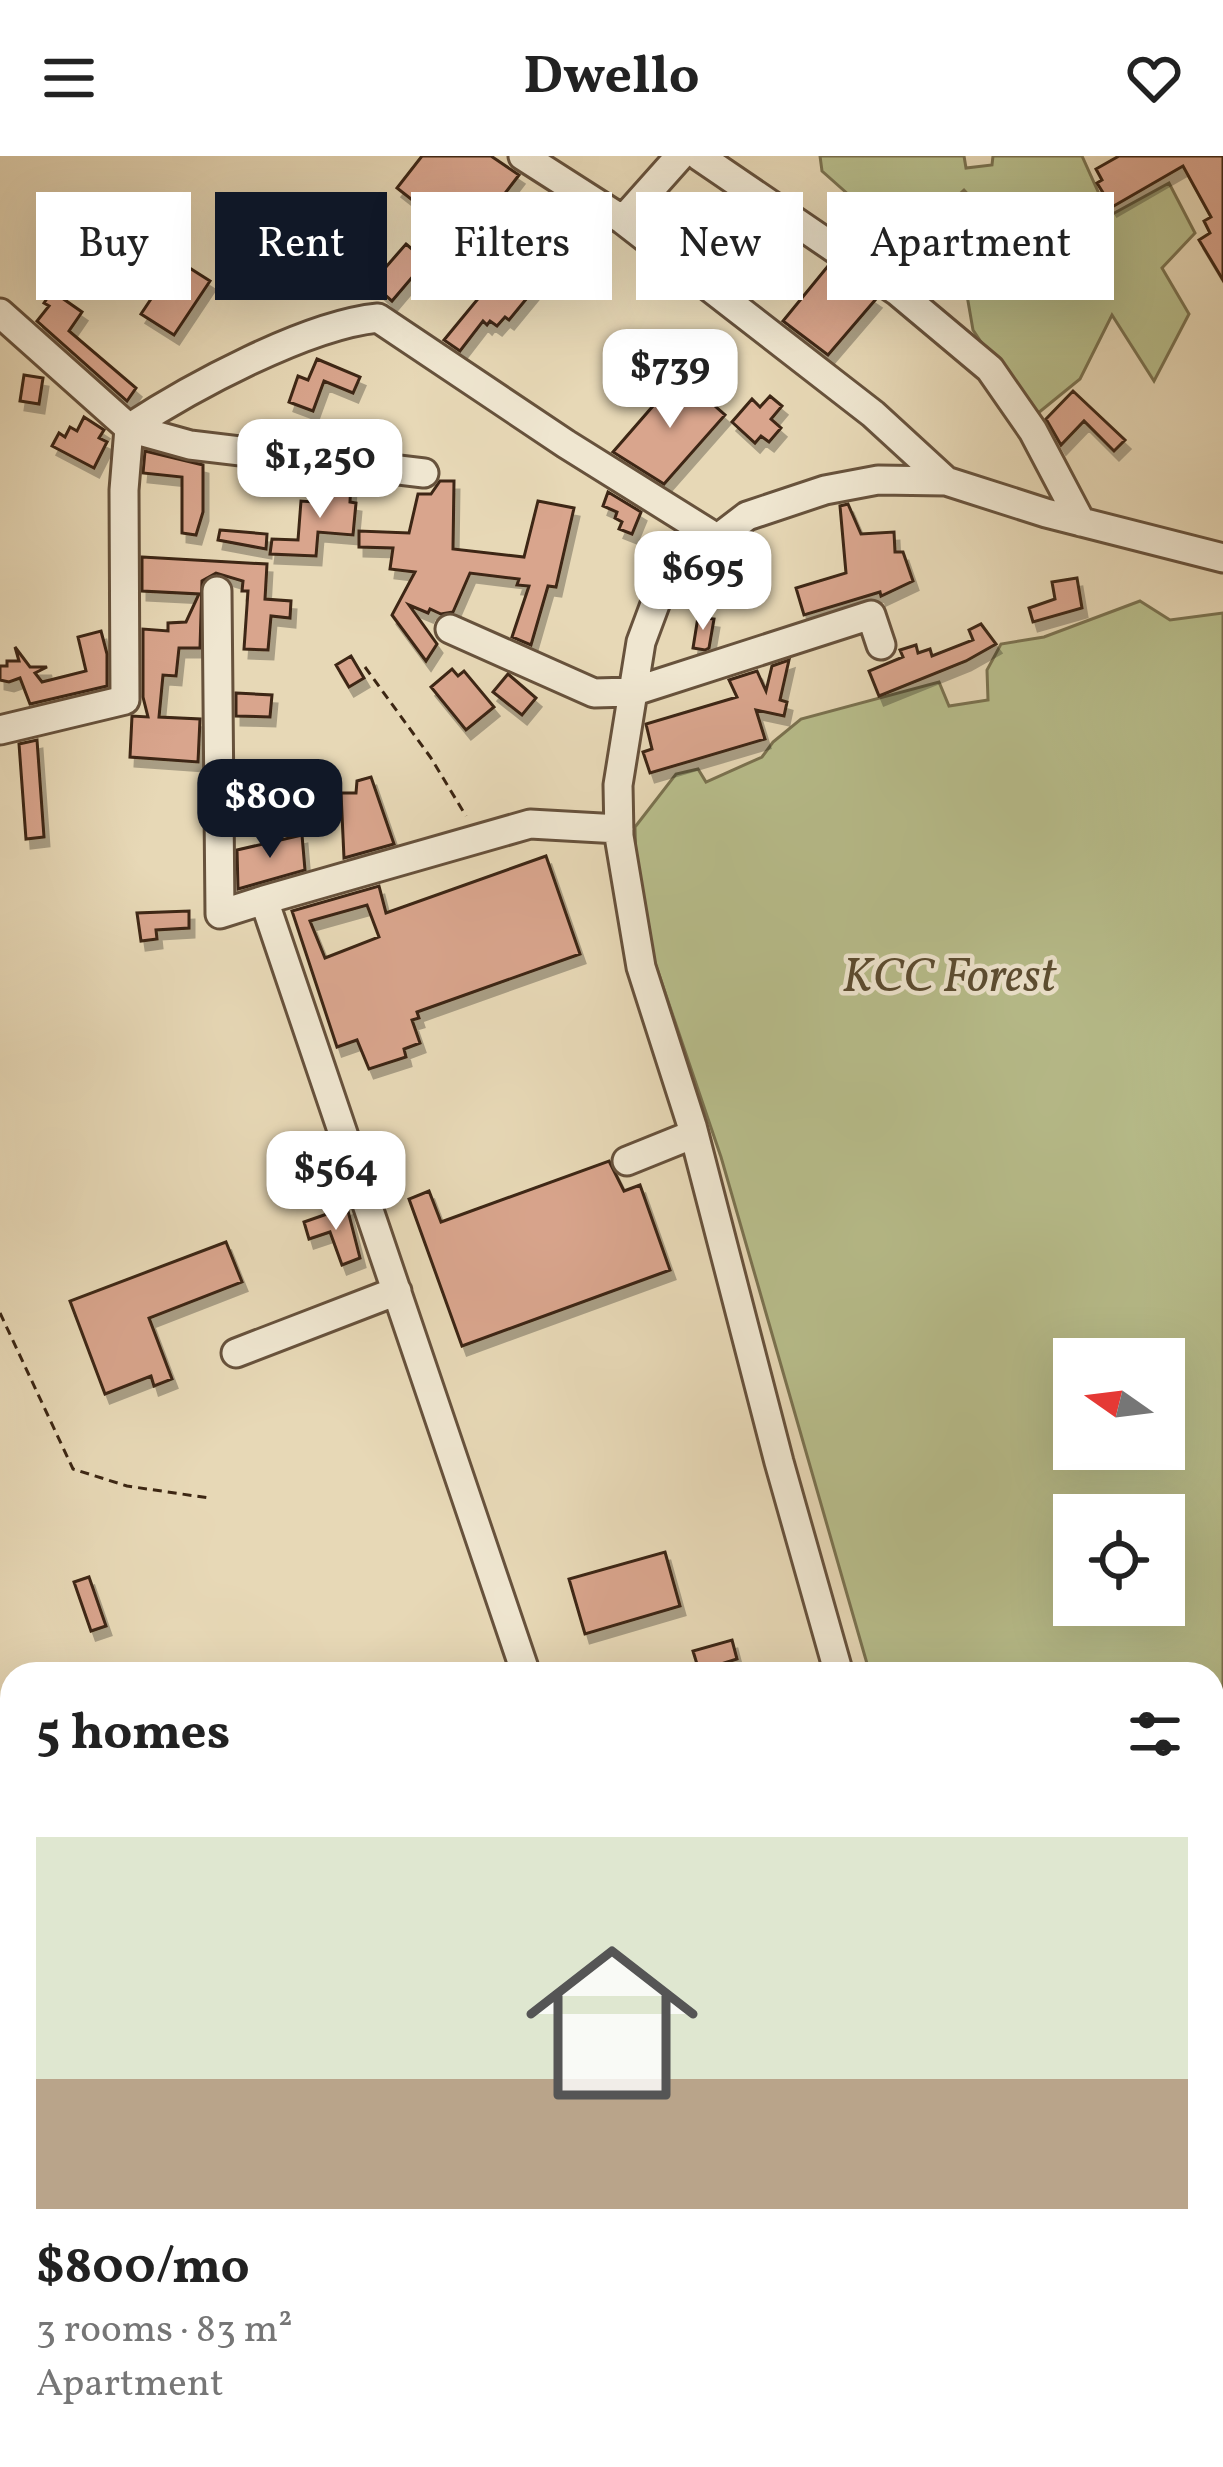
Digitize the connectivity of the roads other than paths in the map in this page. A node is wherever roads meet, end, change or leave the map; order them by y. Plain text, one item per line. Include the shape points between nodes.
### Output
1 (524, 156) edge
2 (680, 156) edge
3 (699, 156) edge
4 (623, 220) junction
5 (0, 313) edge
6 (129, 428) junction
7 (424, 473) dead end
8 (946, 481) junction
9 (1082, 522) junction
10 (718, 539) junction
11 (1223, 558) edge
12 (217, 591) dead end
13 (450, 629) dead end
14 (881, 646) dead end
15 (632, 692) junction
16 (0, 730) edge
17 (620, 829) junction
18 (264, 900) junction
19 (694, 1134) junction
20 (627, 1161) dead end
21 (397, 1291) junction
22 (236, 1353) dead end
23 (522, 1662) edge
24 (836, 1662) edge

1 - 4 street
2 - 4 street
3 - 9 street via 897,290 990,369
4 - 8 street via 873,414
5 - 6 street
6 - 7 street via 190,445
6 - 10 street via 222,374 341,324 378,318
6 - 16 street via 125,700
8 - 9 street
8 - 10 street via 878,480 825,490 747,516
9 - 11 street
10 - 15 street via 657,598
12 - 18 street via 220,914
13 - 15 street via 594,693
14 - 15 street via 871,615
15 - 17 street
17 - 18 street via 530,824
17 - 19 street via 641,967
18 - 21 street
19 - 20 street
19 - 24 street
21 - 22 street
21 - 23 street

